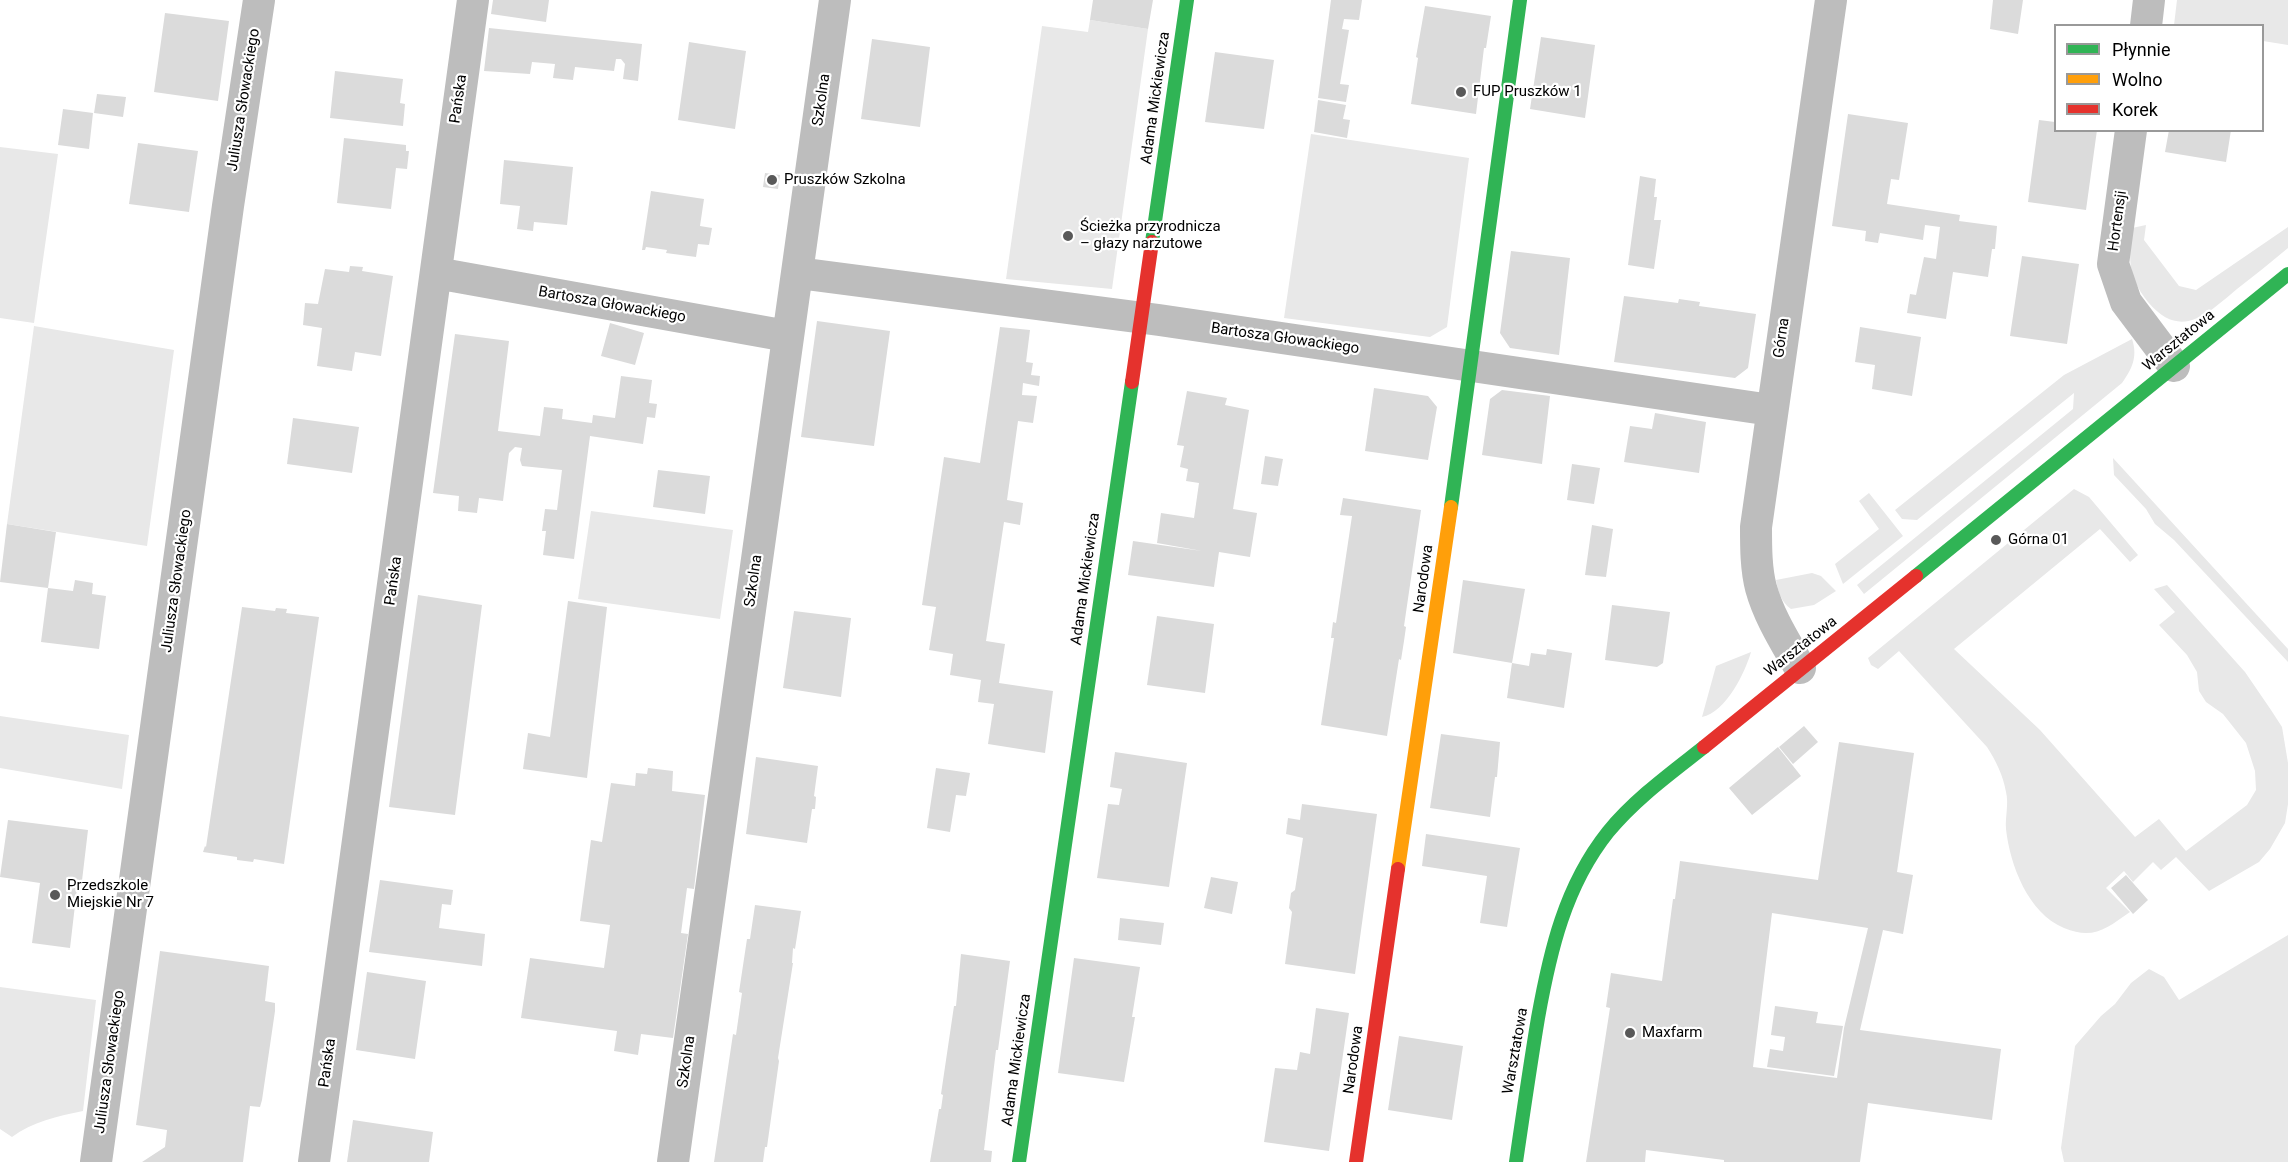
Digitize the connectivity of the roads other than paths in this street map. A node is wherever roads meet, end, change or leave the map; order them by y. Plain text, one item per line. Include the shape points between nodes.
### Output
1 (259, 0) edge
2 (473, 0) edge
3 (835, 0) edge
4 (1187, 0) edge
5 (1520, 0) edge
6 (1831, 0) edge
7 (2149, 0) edge
8 (2146, 24) edge
9 (2131, 132) edge
10 (436, 273) junction
11 (798, 273) junction
12 (2288, 274) edge
13 (1140, 318) junction
14 (787, 336) junction
15 (1469, 365) junction
16 (2175, 366) junction
17 (1771, 410) junction
18 (1800, 668) junction
19 (96, 1162) edge
20 (314, 1162) edge
21 (672, 1162) edge
22 (1019, 1162) edge
23 (1356, 1162) edge
24 (1516, 1162) edge

1 - 19 street, Juliusza Słowackiego
2 - 10 street, Pańska
3 - 11 street, Szkolna
4 - 13 street, Adama Mickiewicza
5 - 15 street, Narodowa
6 - 17 street, Górna
7 - 8 street
9 - 16 street, Hortensji via 2113,264 2126,302
10 - 14 street, Bartosza Głowackiego
10 - 20 street, Pańska
11 - 13 street, Bartosza Głowackiego
11 - 14 street, Szkolna
12 - 16 street, Warsztatowa
13 - 15 street, Bartosza Głowackiego
13 - 22 street, Adama Mickiewicza
14 - 21 street, Szkolna
15 - 17 street, Bartosza Głowackiego
15 - 23 street, Narodowa
16 - 18 street, Warsztatowa
17 - 18 street, Górna via 1756,519 1758,570 1764,600
18 - 24 street, Warsztatowa via 1647,792 1610,831 1586,864 1568,899 1549,959

